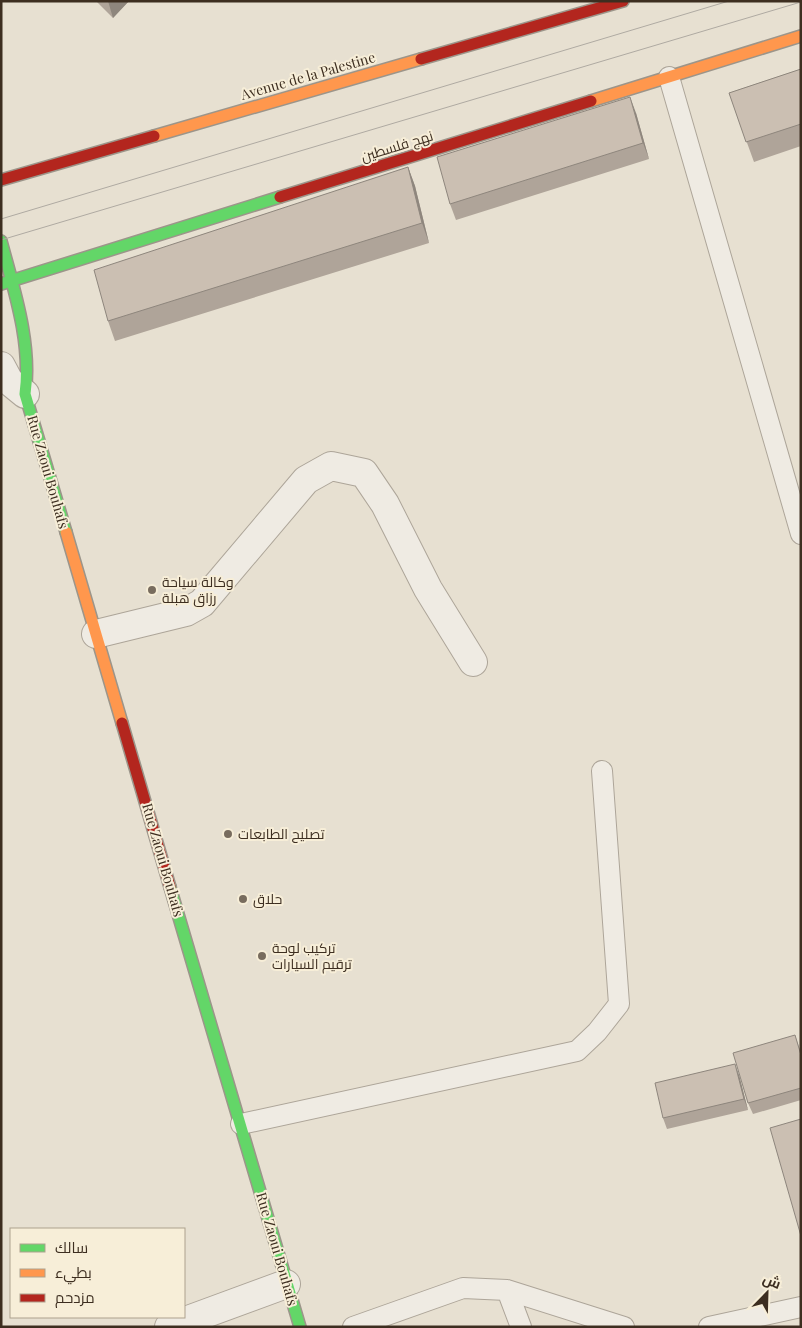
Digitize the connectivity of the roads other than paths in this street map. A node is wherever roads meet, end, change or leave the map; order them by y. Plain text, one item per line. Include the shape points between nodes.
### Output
1 (623, 1) edge
2 (801, 36) edge
3 (668, 77) junction
4 (1, 180) edge
5 (1, 241) edge
6 (6, 282) edge
7 (1, 366) edge
8 (25, 394) junction
9 (801, 534) edge
10 (96, 634) junction
11 (472, 662) dead end
12 (602, 771) dead end
13 (241, 1124) junction
14 (286, 1284) junction
15 (508, 1290) junction
16 (801, 1307) edge
17 (169, 1327) edge
18 (300, 1327) edge
19 (352, 1327) edge
20 (521, 1327) edge
21 (624, 1327) edge
22 (710, 1327) edge

1 - 4 main road, Avenue de la Palestine
2 - 3 main road, نهج فلسطين
3 - 6 main road, نهج فلسطين
3 - 9 lane
5 - 6 main road, Rue Zaoui Bouhafs
6 - 8 main road, Rue Zaoui Bouhafs via 28,372
7 - 8 street via 9,381
8 - 10 main road, Rue Zaoui Bouhafs
10 - 11 street via 186,612 202,604 306,480 331,466 364,473 385,504 428,588
10 - 13 main road, Rue Zaoui Bouhafs
12 - 13 lane via 620,1004 597,1032 577,1051
13 - 14 main road, Rue Zaoui Bouhafs
14 - 17 street
14 - 18 main road, Rue Zaoui Bouhafs
15 - 19 lane via 463,1288
15 - 20 lane
15 - 21 lane
16 - 22 lane

